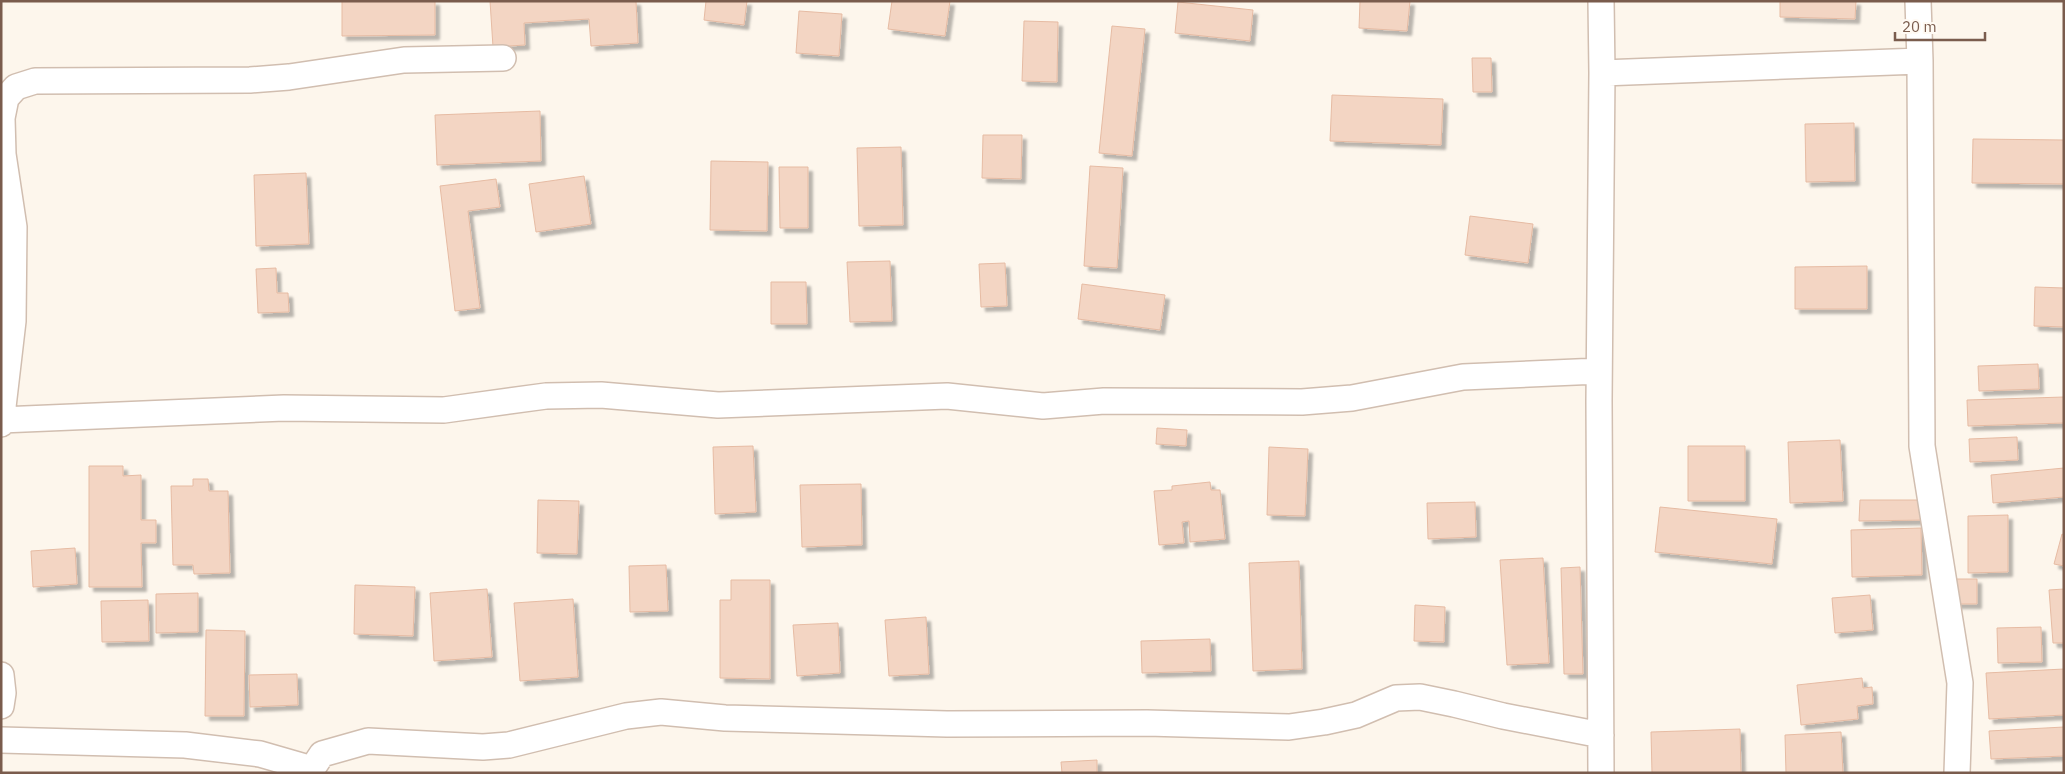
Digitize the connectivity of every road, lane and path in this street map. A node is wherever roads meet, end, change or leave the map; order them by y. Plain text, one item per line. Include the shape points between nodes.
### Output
1 (1601, 1) edge
2 (1918, 1) edge
3 (503, 58) dead end
4 (1920, 61) junction
5 (1602, 73) junction
6 (1599, 371) junction
7 (1, 422) edge
8 (1, 674) edge
9 (1, 706) edge
10 (1601, 735) junction
11 (1, 740) edge
12 (311, 771) edge
13 (1602, 773) edge
14 (1957, 773) edge

1 - 5 street
2 - 4 street
3 - 7 street via 404,60 260,79 35,81 16,87 6,98 2,118 2,154 14,236 13,321
4 - 5 street
4 - 14 street via 1922,446 1960,683
5 - 6 street
6 - 7 street via 1463,378 1352,398 1302,402 1104,402 1043,406 947,396 718,405 592,395 546,396 444,410 284,408
6 - 10 street
8 - 9 street
10 - 12 street via 1420,697 1396,698 1356,715 1289,727 1147,723 947,724 725,718 661,712 626,716 509,745 483,747 368,741 322,754
10 - 13 street
11 - 12 street via 185,745 260,754

